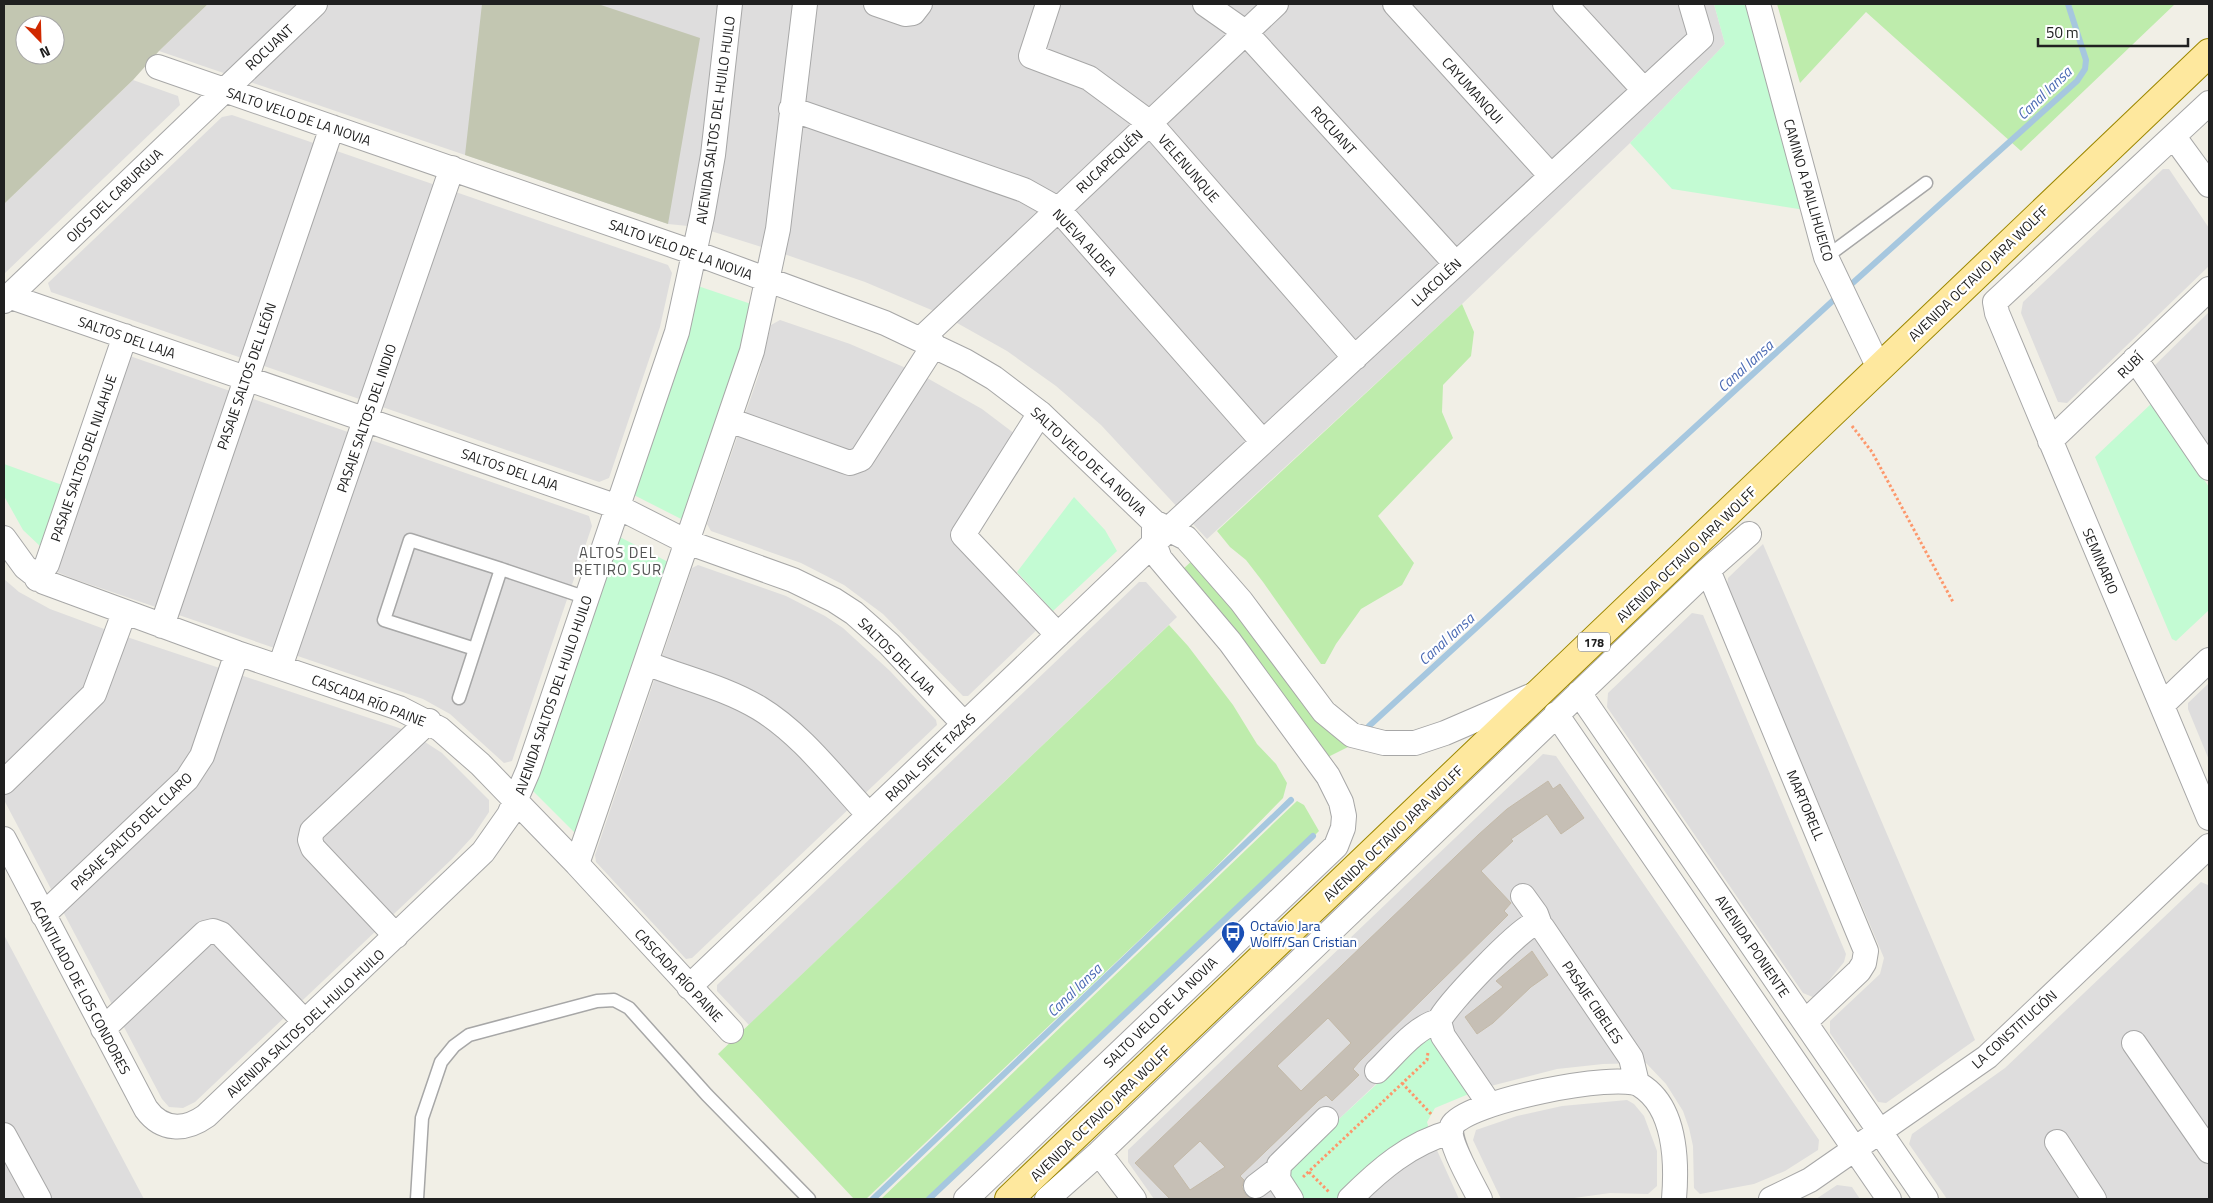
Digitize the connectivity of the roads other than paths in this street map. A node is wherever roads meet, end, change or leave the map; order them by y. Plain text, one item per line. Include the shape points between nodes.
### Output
1 (316, 4) edge
2 (730, 4) edge
3 (805, 4) edge
4 (876, 4) edge
5 (920, 4) edge
6 (1048, 4) edge
7 (1205, 4) edge
8 (1276, 4) edge
9 (1395, 4) edge
10 (1565, 4) edge
11 (1691, 4) edge
12 (1758, 4) edge
13 (1244, 32) junction
14 (2209, 53) edge
15 (2209, 63) edge
16 (158, 67) dead end
17 (2176, 84) junction
18 (224, 90) junction
19 (1644, 90) junction
20 (2209, 103) edge
21 (791, 109) junction
22 (1150, 123) junction
23 (332, 127) junction
24 (2174, 137) junction
25 (452, 168) junction
26 (1551, 176) junction
27 (1926, 183) dead end
28 (2209, 185) edge
29 (1058, 210) junction
30 (695, 253) junction
31 (1826, 257) junction
32 (1456, 264) junction
33 (767, 281) junction
34 (2209, 289) edge
35 (6, 298) edge
36 (125, 336) junction
37 (928, 342) junction
38 (1355, 358) junction
39 (2135, 360) junction
40 (1879, 368) junction
41 (246, 378) junction
42 (1040, 413) junction
43 (365, 419) junction
44 (729, 420) junction
45 (2050, 441) junction
46 (1263, 442) junction
47 (2209, 468) edge
48 (618, 507) junction
49 (1162, 530) junction
50 (1749, 534) dead end
51 (4, 538) edge
52 (687, 542) junction
53 (501, 569) junction
54 (1708, 570) junction
55 (37, 578) junction
56 (587, 598) junction
57 (124, 612) junction
58 (162, 626) junction
59 (1058, 635) junction
60 (475, 650) junction
61 (237, 653) junction
62 (2209, 660) edge
63 (646, 663) junction
64 (280, 667) junction
65 (1545, 689) junction
66 (1579, 693) junction
67 (459, 698) dead end
68 (2162, 705) junction
69 (1556, 714) junction
70 (429, 722) junction
71 (964, 724) junction
72 (4, 782) edge
73 (515, 802) junction
74 (869, 815) junction
75 (2209, 818) edge
76 (4, 839) edge
77 (2209, 846) edge
78 (577, 864) junction
79 (1523, 896) dead end
80 (43, 915) junction
81 (1540, 925) junction
82 (396, 936) junction
83 (689, 987) junction
84 (1439, 1021) junction
85 (305, 1022) junction
86 (1805, 1022) junction
87 (104, 1029) junction
88 (730, 1031) dead end
89 (2134, 1043) dead end
90 (1377, 1071) dead end
91 (1637, 1083) junction
92 (1490, 1105) junction
93 (1326, 1119) dead end
94 (168, 1126) joint
95 (1451, 1132) junction
96 (1880, 1132) junction
97 (4, 1136) edge
98 (2057, 1142) dead end
99 (1855, 1149) junction
100 (2209, 1152) edge
101 (1099, 1153) junction
102 (1277, 1170) junction
103 (1256, 1186) dead end
104 (1288, 1196) edge
105 (39, 1199) edge
106 (417, 1199) edge
107 (809, 1199) edge
108 (966, 1199) edge
109 (1009, 1199) edge
110 (1047, 1199) edge
111 (1134, 1199) edge
112 (1350, 1199) edge
113 (1480, 1199) edge
114 (1674, 1199) edge
115 (1771, 1199) edge
116 (1889, 1199) edge
117 (1926, 1199) edge
118 (2094, 1199) edge

1 - 18 street, ROCUANT
2 - 30 street, AVENIDA SALTOS DEL HUILO HUILO via 713,156
3 - 21 street
4 - 5 street via 905,14 913,14
6 - 22 street, VELENUNQUE via 1031,56 1089,78
7 - 13 street, ROCUANT
8 - 13 street, RUCAPEQUÉN
9 - 26 street, CAYUMANQUI
10 - 19 street
11 - 19 street, LLACOLÉN via 1701,38
12 - 31 street, CAMINO A PAILLIHUEICO
13 - 22 street, RUCAPEQUÉN
13 - 32 street, ROCUANT
14 - 17 main road, AVENIDA OCTAVIO JARA WOLFF / 178
15 - 17 main road
16 - 18 street, SALTO VELO DE LA NOVIA
17 - 40 main road, AVENIDA OCTAVIO JARA WOLFF / 178
18 - 23 street, SALTO VELO DE LA NOVIA
18 - 35 street, OJOS DEL CABURGUA
19 - 26 street, LLACOLÉN
20 - 24 street
21 - 29 street, NUEVA ALDEA via 1024,190
21 - 33 street via 778,229
22 - 29 street, RUCAPEQUÉN
22 - 38 street, VELENUNQUE
23 - 25 street, SALTO VELO DE LA NOVIA
23 - 41 street, PASAJE SALTOS DEL LEÓN
24 - 28 street
24 - 45 street, SEMINARIO via 1995,302 1996,313
25 - 30 street, SALTO VELO DE LA NOVIA
25 - 43 street, PASAJE SALTOS DEL INDIO
26 - 32 street, LLACOLÉN
27 - 31 lane
29 - 37 street, RUCAPEQUÉN
29 - 46 street, NUEVA ALDEA
30 - 33 street, SALTO VELO DE LA NOVIA
30 - 48 street, AVENIDA SALTOS DEL HUILO HUILO via 678,332
31 - 40 street, CAMINO A PAILLIHUEICO
32 - 38 street, LLACOLÉN
33 - 37 street, SALTO VELO DE LA NOVIA via 862,314
33 - 44 street via 752,351
34 - 39 street, RUBÍ
35 - 36 street, SALTOS DEL LAJA
36 - 41 street, SALTOS DEL LAJA
36 - 55 street, PASAJE SALTOS DEL NILAHUE via 47,564
37 - 42 street, SALTO VELO DE LA NOVIA via 987,374
37 - 44 street, RUCAPEQUÉN via 857,462 844,461
38 - 46 street, LLACOLÉN
39 - 45 street, RUBÍ
39 - 47 street
40 - 65 main road, AVENIDA OCTAVIO JARA WOLFF / 178
41 - 43 street, SALTOS DEL LAJA
41 - 58 street, PASAJE SALTOS DEL LEÓN
42 - 49 street, SALTO VELO DE LA NOVIA
42 - 59 street via 963,535
43 - 48 street, SALTOS DEL LAJA
43 - 64 street, PASAJE SALTOS DEL INDIO
44 - 52 street
45 - 68 street, SEMINARIO
46 - 49 street, LLACOLÉN
48 - 52 street, SALTOS DEL LAJA
48 - 56 street, AVENIDA SALTOS DEL HUILO HUILO
49 - 59 street, RADAL SIETE TAZAS
49 - 65 street, SALTO VELO DE LA NOVIA via 1186,538 1241,601 1324,712 1352,735 1384,744 1415,743
49 - 108 street, SALTO VELO DE LA NOVIA via 1160,559 1225,636 1328,776 1341,802 1343,828 1336,846
50 - 54 street, AVENIDA OCTAVIO JARA WOLFF
51 - 55 street, CASCADA RÍO PAINE via 18,559
52 - 63 street
52 - 71 street, SALTOS DEL LAJA via 793,580 848,609 894,649
53 - 56 lane
53 - 60 lane
53 - 60 lane via 410,540 384,620
54 - 66 street, AVENIDA OCTAVIO JARA WOLFF
54 - 86 street, MARTORELL via 1866,950 1859,971
55 - 57 street, CASCADA RÍO PAINE
56 - 73 street, AVENIDA SALTOS DEL HUILO HUILO
57 - 58 street, CASCADA RÍO PAINE
57 - 72 street via 94,694
58 - 61 street, CASCADA RÍO PAINE
59 - 71 street, RADAL SIETE TAZAS
60 - 67 lane
61 - 64 street, CASCADA RÍO PAINE
61 - 80 street, PASAJE SALTOS DEL CLARO via 196,768
62 - 68 street
63 - 74 street via 730,694 760,709 800,741
63 - 78 street
64 - 70 street, CASCADA RÍO PAINE via 399,708
65 - 109 main road, AVENIDA OCTAVIO JARA WOLFF / 178
66 - 69 street, AVENIDA OCTAVIO JARA WOLFF
66 - 86 street, AVENIDA PONIENTE
68 - 75 street, SEMINARIO
69 - 99 street
69 - 101 street, AVENIDA OCTAVIO JARA WOLFF
70 - 73 street, CASCADA RÍO PAINE via 466,751
70 - 82 street via 312,831 310,840 313,848
71 - 74 street, RADAL SIETE TAZAS
73 - 78 street, CASCADA RÍO PAINE
73 - 82 street, AVENIDA SALTOS DEL HUILO HUILO via 483,852
74 - 83 street, RADAL SIETE TAZAS
76 - 80 street, ACANTILADO DE LOS CONDORES
77 - 96 street, LA CONSTITUCIÓN via 2002,1044
78 - 83 street, CASCADA RÍO PAINE
79 - 81 street, PASAJE CIBELES
80 - 87 street, ACANTILADO DE LOS CONDORES
81 - 84 street via 1528,927 1485,968
81 - 91 street, PASAJE CIBELES via 1631,1058
82 - 85 street, AVENIDA SALTOS DEL HUILO HUILO
83 - 88 street, CASCADA RÍO PAINE
84 - 90 street via 1411,1038
84 - 92 street via 1443,1036
85 - 87 street via 221,934 213,931 205,933
85 - 94 street, AVENIDA SALTOS DEL HUILO HUILO via 206,1116 182,1128
86 - 96 street, AVENIDA PONIENTE
87 - 94 street, ACANTILADO DE LOS CONDORES via 146,1109
89 - 100 street
91 - 92 street via 1560,1088
91 - 114 street via 1652,1096 1672,1134 1676,1165
92 - 95 street via 1464,1115 1453,1125
93 - 102 street via 1282,1161
95 - 112 street via 1411,1147
95 - 113 street
96 - 99 street, LA CONSTITUCIÓN
96 - 117 street, AVENIDA PONIENTE
97 - 105 street
98 - 118 street
99 - 115 street, LA CONSTITUCIÓN via 1810,1180
99 - 116 street
101 - 110 street, AVENIDA OCTAVIO JARA WOLFF
101 - 111 street
102 - 103 street
102 - 104 street via 1278,1179
106 - 107 lane via 422,1118 441,1062 454,1046 469,1034 597,1001 614,1000 629,1008 707,1095

